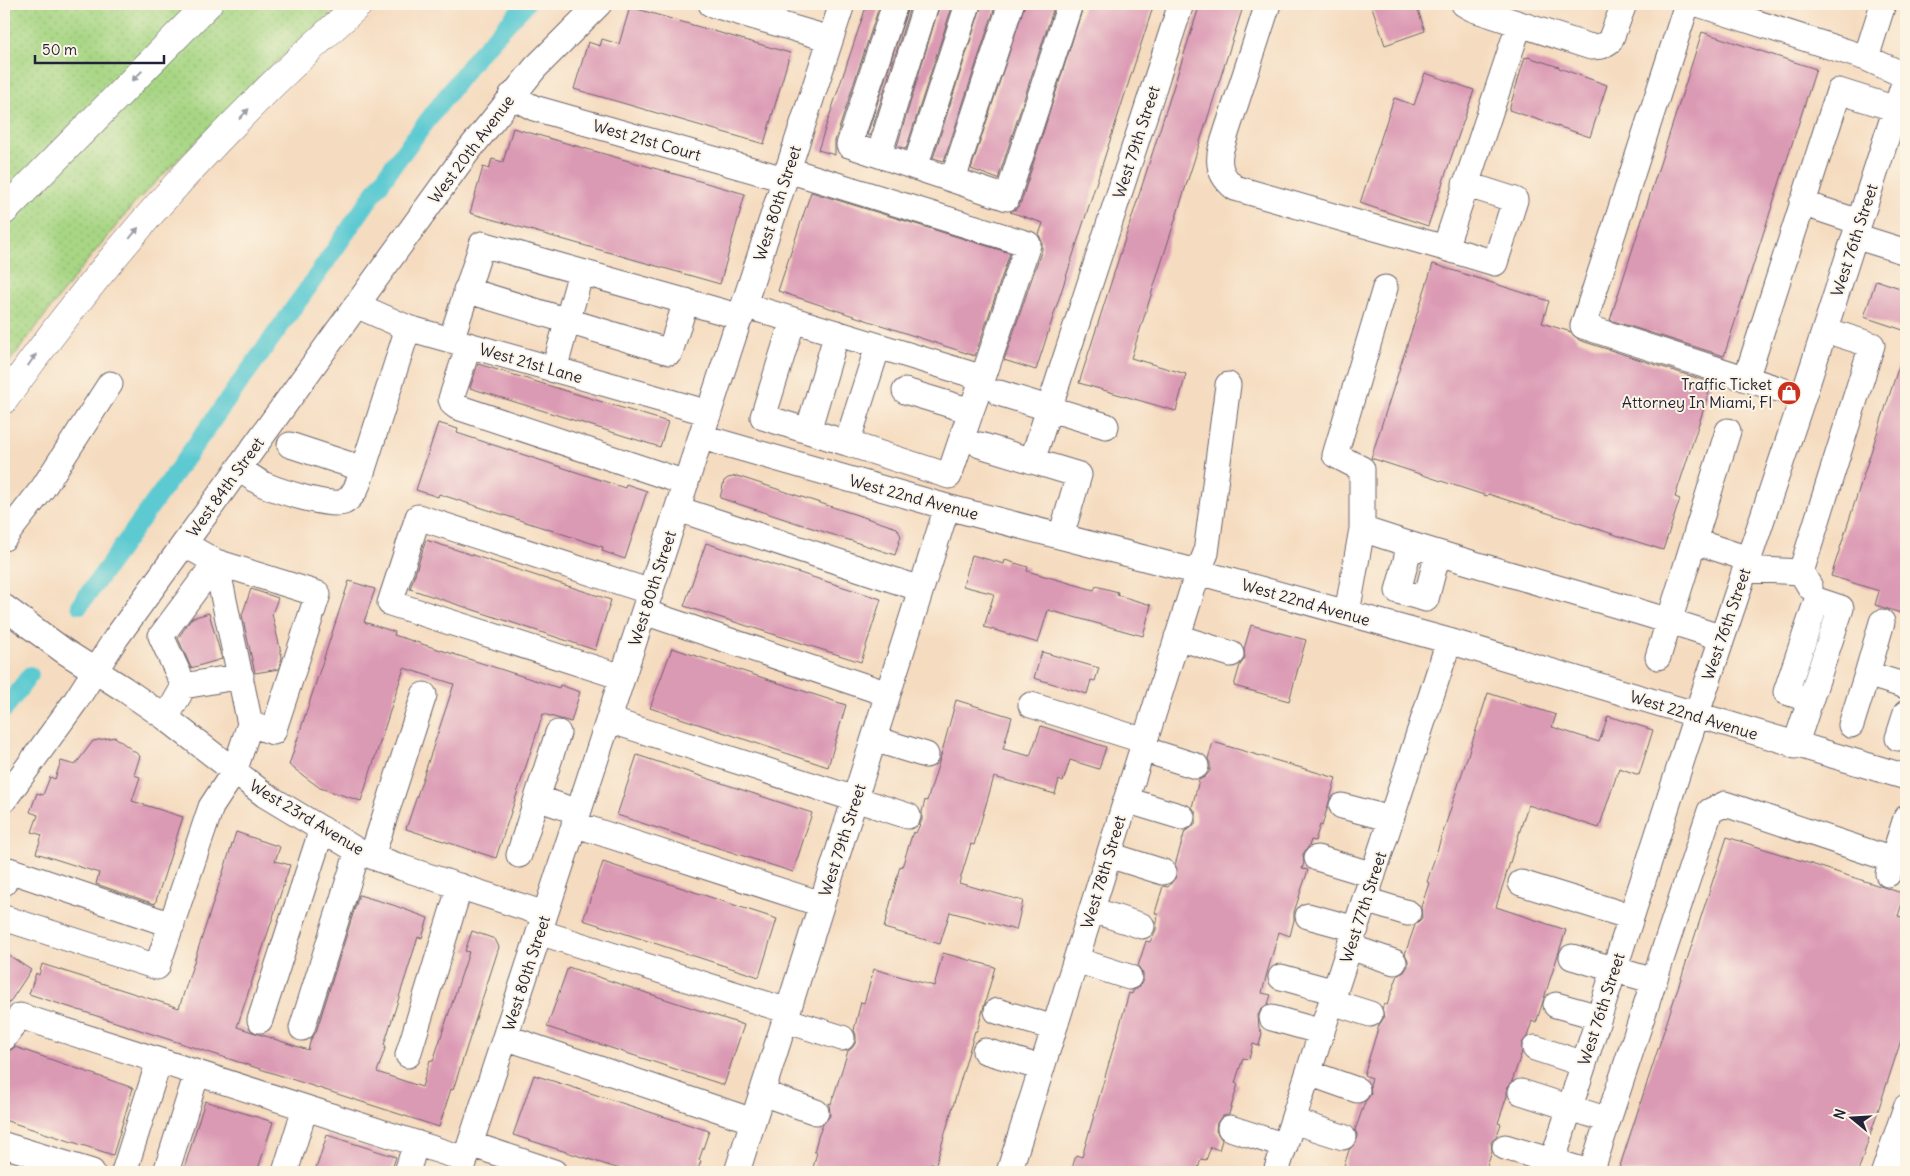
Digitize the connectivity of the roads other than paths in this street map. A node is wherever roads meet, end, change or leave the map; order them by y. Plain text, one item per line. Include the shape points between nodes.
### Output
1 (208, 4) edge
2 (359, 4) edge
3 (599, 4) edge
4 (711, 4) edge
5 (842, 4) edge
6 (895, 4) edge
7 (926, 4) edge
8 (968, 4) edge
9 (1011, 4) edge
10 (1070, 4) edge
11 (1181, 4) edge
12 (1268, 4) edge
13 (1464, 4) edge
14 (1624, 4) edge
15 (1687, 4) edge
16 (1698, 4) edge
17 (1883, 4) edge
18 (1519, 25) junction
19 (830, 39) junction
20 (1866, 58) junction
21 (1906, 76) edge
22 (511, 96) junction
23 (1896, 109) junction
24 (879, 155) junction
25 (915, 167) junction
26 (786, 175) junction
27 (953, 180) junction
28 (1465, 184) junction
29 (1802, 204) junction
30 (4, 211) edge
31 (1857, 229) junction
32 (1445, 248) junction
33 (1906, 252) edge
34 (582, 272) junction
35 (1385, 288) dead end
36 (466, 290) junction
37 (686, 301) junction
38 (356, 306) junction
39 (742, 311) junction
40 (793, 320) junction
41 (567, 321) junction
42 (408, 328) junction
43 (1825, 330) junction
44 (837, 333) junction
45 (460, 343) junction
46 (878, 346) junction
47 (554, 370) junction
48 (1746, 379) junction
49 (110, 384) dead end
50 (1228, 385) dead end
51 (991, 386) junction
52 (905, 391) dead end
53 (1803, 398) junction
54 (4, 400) edge
55 (1049, 408) junction
56 (971, 411) junction
57 (709, 414) junction
58 (1106, 426) dead end
59 (808, 431) junction
60 (1728, 431) dead end
61 (702, 437) junction
62 (847, 443) junction
63 (290, 445) dead end
64 (980, 445) dead end
65 (1032, 461) junction
66 (239, 468) junction
67 (363, 469) junction
68 (686, 483) junction
69 (947, 507) junction
70 (678, 509) junction
71 (1362, 529) junction
72 (1061, 536) junction
73 (4, 538) edge
74 (1694, 542) junction
75 (184, 544) junction
76 (1410, 545) junction
77 (1438, 553) junction
78 (216, 562) junction
79 (1747, 564) junction
80 (1198, 572) junction
81 (1801, 572) junction
82 (922, 589) junction
83 (647, 602) junction
84 (4, 607) edge
85 (1348, 613) junction
86 (1669, 620) junction
87 (1882, 622) dead end
88 (1178, 637) junction
89 (1722, 638) junction
90 (1450, 642) junction
91 (1231, 654) dead end
92 (1658, 657) dead end
93 (95, 671) junction
94 (1867, 674) junction
95 (241, 676) junction
96 (622, 677) junction
97 (184, 686) junction
98 (1906, 686) edge
99 (888, 694) junction
100 (424, 695) dead end
101 (1031, 705) dead end
102 (1906, 713) edge
103 (1696, 716) junction
104 (166, 718) junction
105 (609, 720) junction
106 (250, 724) junction
107 (1851, 724) dead end
108 (558, 733) dead end
109 (1898, 738) dead end
110 (874, 739) junction
111 (1143, 745) junction
112 (1795, 746) junction
113 (926, 755) dead end
114 (1196, 766) dead end
115 (234, 772) junction
116 (1906, 777) edge
117 (537, 798) junction
118 (855, 799) junction
119 (4, 800) edge
120 (1126, 800) junction
121 (1342, 806) dead end
122 (908, 816) dead end
123 (1182, 817) dead end
124 (576, 818) junction
125 (1906, 818) edge
126 (1391, 819) junction
127 (322, 829) junction
128 (365, 853) junction
129 (519, 855) dead end
130 (1109, 855) junction
131 (1317, 858) dead end
132 (1162, 872) dead end
133 (1373, 874) junction
134 (4, 883) edge
135 (1521, 883) dead end
136 (460, 886) junction
137 (1365, 900) junction
138 (822, 904) junction
139 (1092, 910) junction
140 (1408, 913) dead end
141 (1308, 916) dead end
142 (1631, 917) junction
143 (4, 918) edge
144 (542, 923) junction
145 (172, 925) junction
146 (1142, 926) dead end
147 (1353, 938) junction
148 (1572, 957) dead end
149 (1076, 960) junction
150 (1394, 962) dead end
151 (1614, 969) junction
152 (1129, 977) dead end
153 (1281, 977) dead end
154 (1654, 981) junction
155 (1334, 997) junction
156 (1556, 1004) dead end
157 (997, 1010) dead end
158 (1370, 1014) dead end
159 (786, 1015) junction
160 (1599, 1017) junction
161 (1272, 1018) dead end
162 (260, 1020) dead end
163 (302, 1028) dead end
164 (1054, 1028) junction
165 (1322, 1032) junction
166 (505, 1037) junction
167 (4, 1038) edge
168 (842, 1038) dead end
169 (1535, 1048) dead end
170 (984, 1052) dead end
171 (408, 1055) dead end
172 (159, 1061) junction
173 (1584, 1064) junction
174 (1042, 1068) junction
175 (197, 1073) junction
176 (1309, 1073) junction
177 (1358, 1090) dead end
178 (1522, 1092) dead end
179 (762, 1093) junction
180 (1570, 1106) junction
181 (1906, 1107) edge
182 (305, 1108) junction
183 (816, 1112) dead end
184 (1608, 1120) junction
185 (753, 1121) junction
186 (1293, 1121) junction
187 (1230, 1128) dead end
188 (1343, 1137) dead end
189 (416, 1143) junction
190 (4, 1145) edge
191 (1285, 1146) junction
192 (1505, 1147) dead end
193 (465, 1158) edge
194 (1551, 1167) edge
195 (92, 1172) edge
196 (124, 1172) edge
197 (166, 1172) edge
198 (285, 1172) edge
199 (407, 1172) edge
200 (554, 1172) edge
201 (737, 1172) edge
202 (1009, 1172) edge
203 (1276, 1172) edge
204 (1590, 1172) edge
205 (1884, 1172) edge

1 -> 30 highway
54 -> 2 highway via 44,342 152,212 268,89
3 - 22 street, West 20th Avenue
4 - 19 street
5 - 19 street, West 80th Street
6 - 24 street via 849,145
7 - 24 street
8 - 25 street
9 - 27 street
10 - 27 street via 1007,198
11 - 55 street, West 79th Street
12 - 32 street via 1220,149 1219,167 1227,182 1235,188
13 - 18 street
14 - 18 street via 1612,37 1602,46 1584,46
15 - 48 street via 1583,326
16 - 20 street
17 - 20 street
18 - 28 street
19 - 26 street, West 80th Street
20 - 21 street
21 - 23 street, West 76th Street
22 - 26 street, West 21st Court via 534,108
22 - 38 street, West 20th Avenue
23 - 29 street via 1839,91
23 - 31 street, West 76th Street
24 - 25 street
25 - 27 street
26 - 39 street, West 80th Street
26 - 51 street, West 21st Court via 1028,244
28 - 32 street
28 - 32 street via 1515,200 1495,263
29 - 31 street
29 - 48 street
31 - 33 street
31 - 43 street, West 76th Street
34 - 36 street via 482,244
34 - 37 street
34 - 41 street
35 - 71 street via 1334,455 1362,469
36 - 41 street
36 - 45 street
37 - 39 street
37 - 41 street via 670,352
38 - 42 street, West 21st Lane
38 - 66 street, West 84th Street
39 - 40 street
39 - 57 street, West 80th Street
40 - 44 street
40 - 59 street via 763,417
41 - 47 street
42 - 45 street, West 21st Lane
42 - 67 street
43 - 53 street, West 76th Street
43 - 81 street via 1872,345
44 - 46 street
44 - 59 street
45 - 47 street, West 21st Lane
45 - 68 street via 452,399 457,407
46 - 51 street
46 - 62 street
47 - 57 street, West 21st Lane
48 - 53 street
49 - 73 street via 44,488
50 - 80 street, West 78th Street via 1206,553
51 - 55 street
51 - 56 street
52 - 56 street
53 - 79 street, West 76th Street
55 - 58 street
55 - 65 street, West 79th Street
56 - 62 street via 949,476
57 - 61 street, West 80th Street
59 - 62 street
60 - 74 street
61 - 68 street, West 80th Street
61 - 69 street, West 22nd Avenue
63 - 67 street
64 - 65 street
65 - 72 street via 1079,475
66 - 67 street via 264,485 326,504 345,501 352,495
66 - 75 street, West 84th Street
68 - 70 street, West 80th Street
69 - 72 street, West 22nd Avenue
69 - 82 street, West 79th Street
70 - 82 street
70 - 83 street, West 80th Street
71 - 76 street
71 - 85 street
72 - 80 street, West 22nd Avenue
74 - 79 street
74 - 86 street
75 - 78 street
75 - 93 street, West 84th Street
76 - 77 street
76 - 77 street via 1398,591 1426,599
77 - 86 street
78 - 95 street
78 - 97 street via 161,636
78 - 106 street via 318,594 273,732
79 - 81 street
79 - 89 street, West 76th Street
80 - 85 street, West 22nd Avenue
80 - 88 street, West 78th Street
81 - 112 street via 1817,600 1841,608
82 - 99 street, West 79th Street
83 - 96 street, West 80th Street
83 - 96 street via 418,517 390,603
83 - 99 street
84 - 93 street
85 - 90 street, West 22nd Avenue
86 - 89 street
86 - 92 street
87 - 94 street
88 - 91 street
88 - 111 street, West 78th Street
89 - 103 street, West 76th Street
90 - 103 street, West 22nd Avenue
90 - 126 street, West 77th Street
93 - 104 street, West 23rd Avenue
93 - 119 street, West 84th Street
94 - 98 street
94 - 107 street
95 - 97 street
95 - 106 street
96 - 105 street, West 80th Street
97 - 104 street
99 - 110 street, West 79th Street
100 - 128 street
101 - 111 street
102 - 109 street
103 - 112 street, West 22nd Avenue
103 - 142 street, West 76th Street
104 - 115 street, West 23rd Avenue
105 - 118 street
105 - 124 street, West 80th Street
106 - 115 street
108 - 117 street
110 - 113 street
110 - 118 street, West 79th Street
111 - 114 street
111 - 120 street, West 78th Street
112 - 116 street, West 22nd Avenue
115 - 127 street, West 23rd Avenue
115 - 145 street via 211,807
117 - 124 street
117 - 129 street
118 - 122 street
118 - 138 street, West 79th Street
120 - 123 street
120 - 130 street, West 78th Street
121 - 126 street
124 - 138 street
124 - 144 street, West 80th Street
125 - 154 street via 1890,867 1725,804 1710,812
126 - 133 street, West 77th Street
127 - 128 street, West 23rd Avenue
127 - 162 street
128 - 136 street, West 23rd Avenue
128 - 163 street
130 - 132 street
130 - 139 street, West 78th Street
131 - 133 street
133 - 137 street, West 77th Street
134 - 145 street via 9,870
135 - 142 street
136 - 144 street, West 23rd Avenue
136 - 171 street
137 - 140 street
137 - 147 street, West 77th Street
138 - 159 street, West 79th Street
139 - 146 street
139 - 149 street, West 78th Street
141 - 147 street
142 - 151 street, West 76th Street
143 - 145 street via 157,967
144 - 159 street, West 23rd Avenue
144 - 166 street, West 80th Street
147 - 150 street
147 - 155 street, West 77th Street
148 - 151 street
149 - 152 street
149 - 164 street, West 78th Street
151 - 154 street
151 - 160 street, West 76th Street
153 - 155 street
154 - 184 street
155 - 158 street
155 - 165 street, West 77th Street
156 - 160 street
157 - 164 street
159 - 168 street, West 23rd Avenue
159 - 179 street, West 79th Street
160 - 173 street, West 76th Street
161 - 165 street
164 - 174 street, West 78th Street
165 - 176 street, West 77th Street
166 - 185 street
166 - 193 street, West 80th Street
167 - 172 street via 20,1016
169 - 173 street
170 - 174 street
172 - 175 street
172 - 196 street
173 - 180 street, West 76th Street
174 - 202 street, West 78th Street
175 - 182 street
175 - 197 street
176 - 177 street
176 - 186 street, West 77th Street
178 - 180 street
179 - 183 street
179 - 185 street, West 79th Street
180 - 184 street
180 - 194 street, West 76th Street
181 - 205 street
182 - 189 street
182 - 198 street
184 - 204 street
185 - 201 street, West 79th Street
186 - 188 street
186 - 191 street, West 77th Street
187 - 191 street
189 - 193 street
189 - 199 street
190 - 195 street
191 - 203 street, West 77th Street
192 - 194 street
193 - 200 street
194 - 204 street

